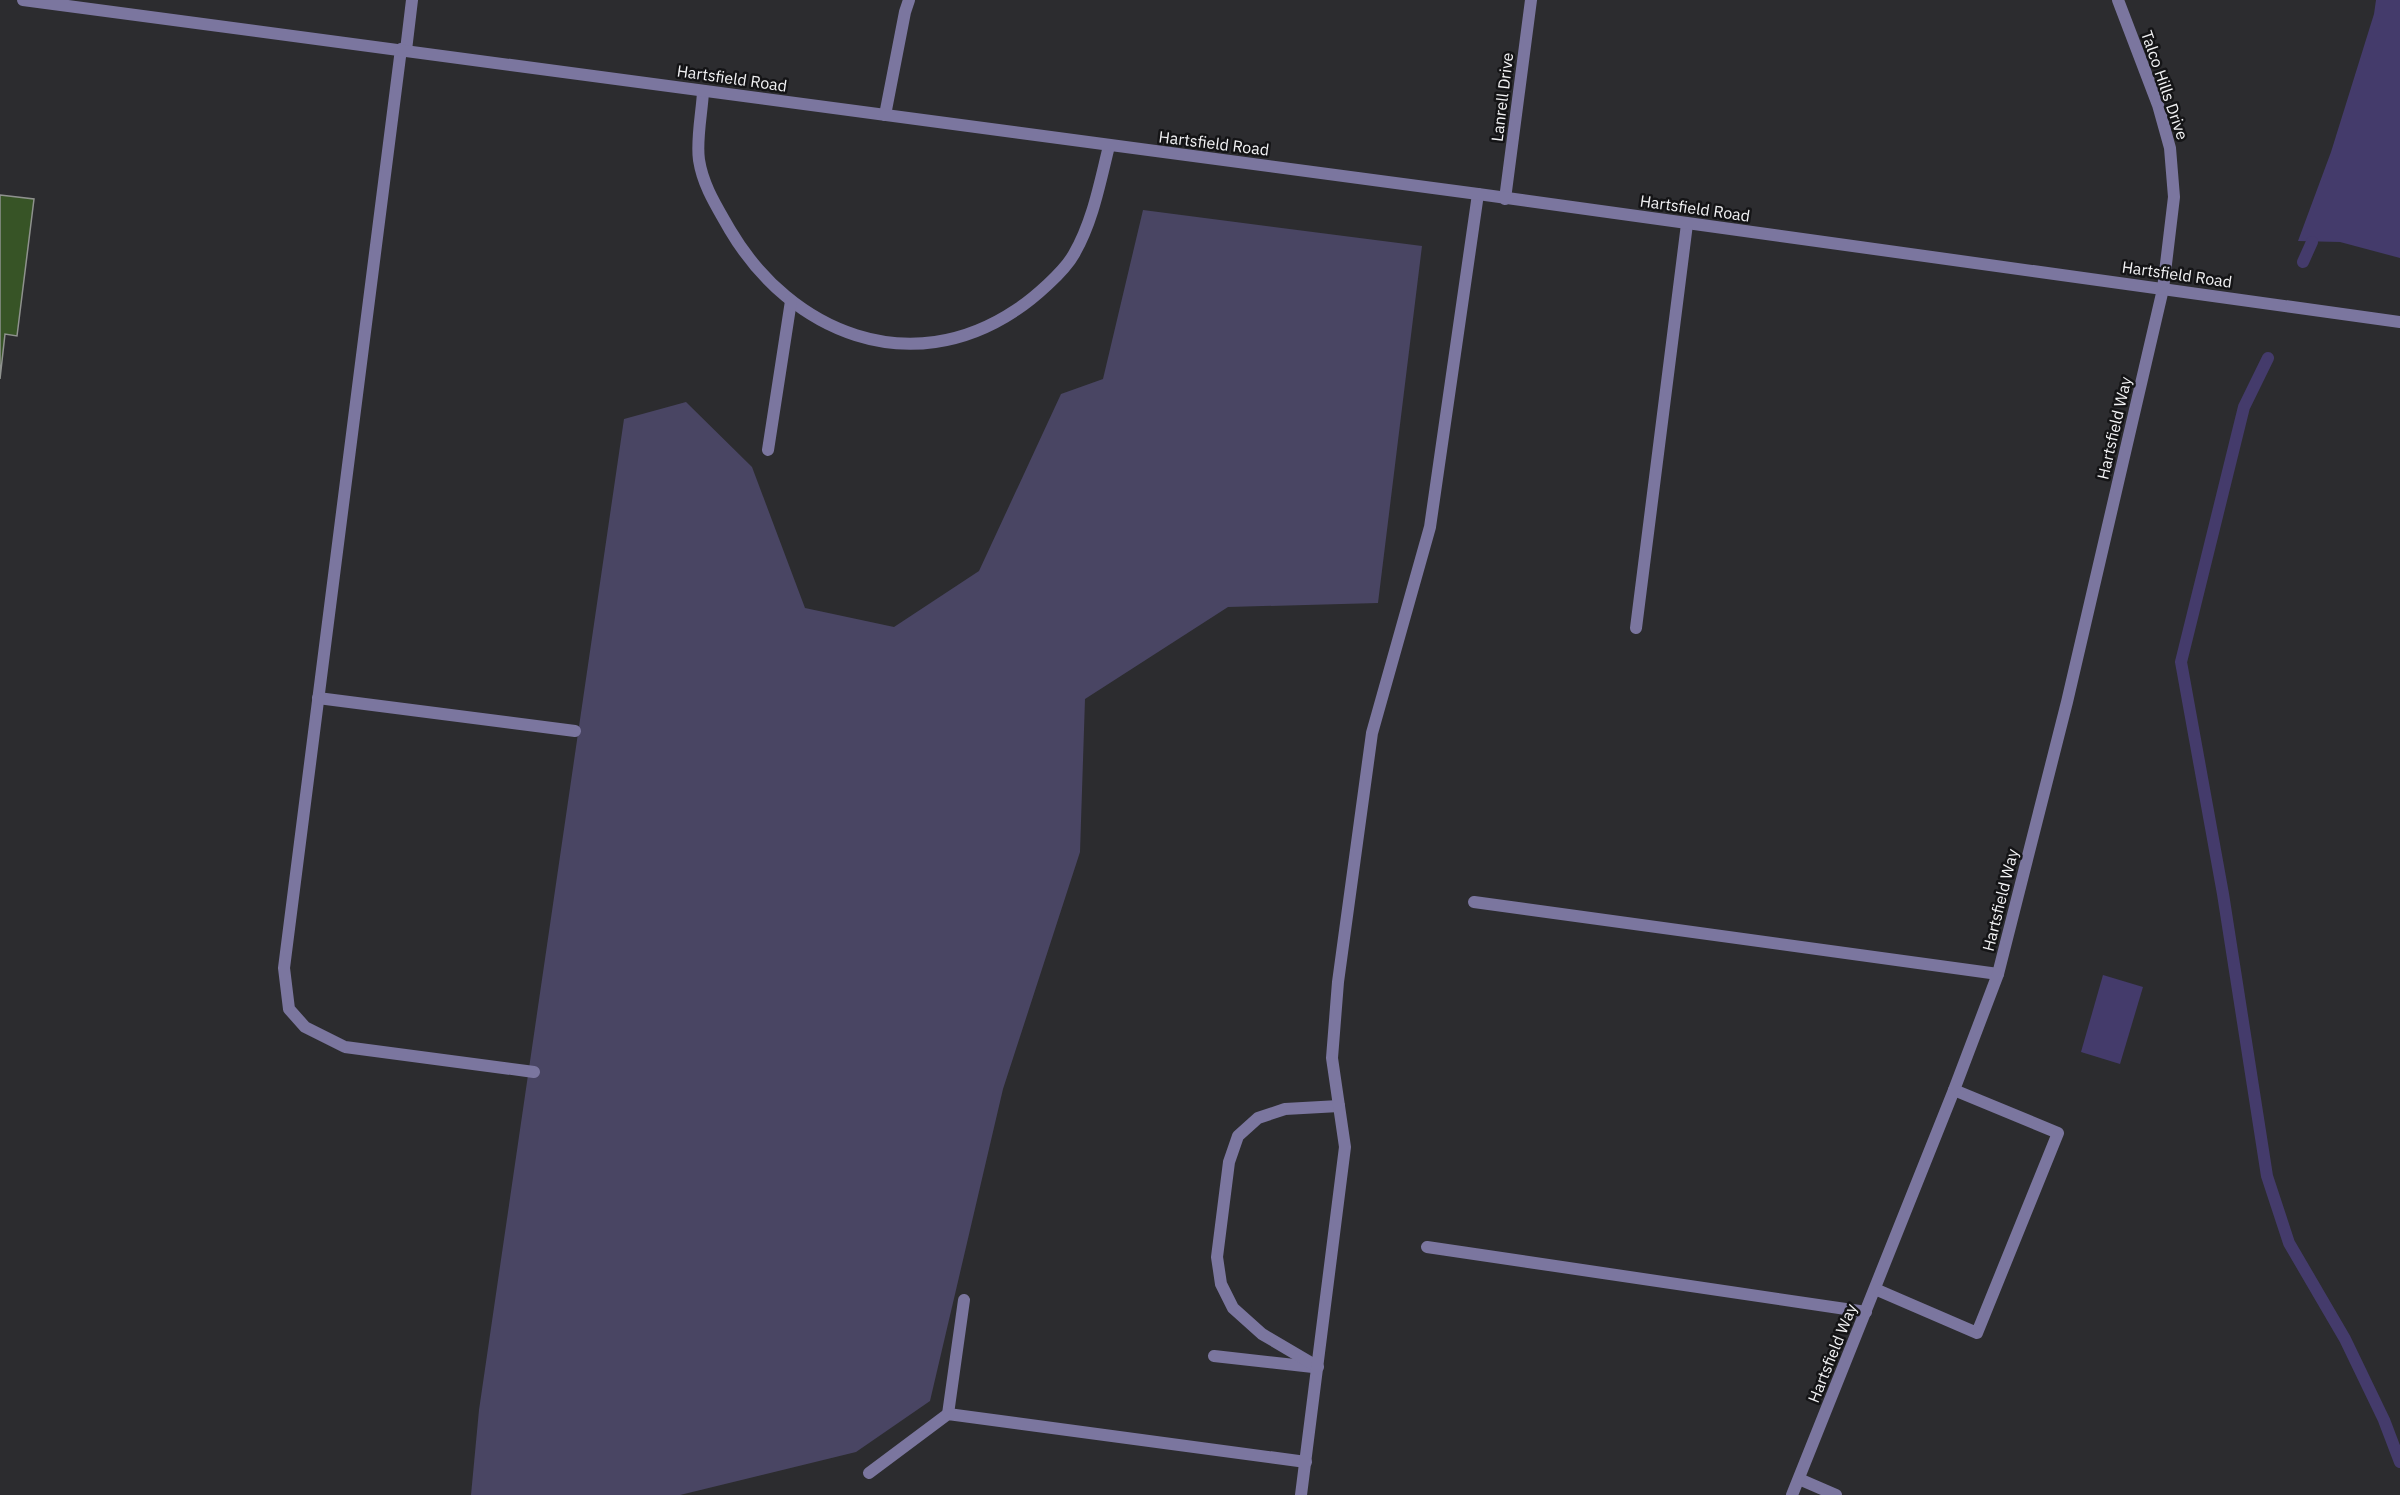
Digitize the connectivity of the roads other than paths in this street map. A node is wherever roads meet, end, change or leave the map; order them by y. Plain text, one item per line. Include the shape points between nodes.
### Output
1 (23, 0) edge
2 (412, 0) edge
3 (909, 0) edge
4 (1531, 0) edge
5 (2118, 0) edge
6 (403, 49) junction
7 (703, 92) junction
8 (885, 115) junction
9 (1109, 146) junction
10 (1478, 194) junction
11 (1505, 199) junction
12 (1687, 224) junction
13 (2163, 289) junction
14 (791, 301) junction
15 (2400, 322) edge
16 (768, 450) dead end
17 (1636, 628) dead end
18 (318, 698) junction
19 (575, 731) dead end
20 (1474, 902) dead end
21 (1998, 974) junction
22 (534, 1072) dead end
23 (1954, 1090) junction
24 (1340, 1106) junction
25 (1427, 1247) dead end
26 (1875, 1289) junction
27 (964, 1300) dead end
28 (1866, 1312) junction
29 (1214, 1356) dead end
30 (1318, 1367) junction
31 (948, 1414) junction
32 (1306, 1461) junction
33 (869, 1473) dead end
34 (1799, 1479) junction
35 (1301, 1495) edge
36 (1792, 1495) edge
37 (1836, 1495) edge

1 - 6 street, Hartsfield Road
2 - 6 street
3 - 8 street
4 - 11 street, Lanrell Drive
5 - 13 street, Talco Hills Drive via 2170,148 2174,197
6 - 7 street, Hartsfield Road
6 - 18 street
7 - 8 street, Hartsfield Road
7 - 14 street via 699,159 709,193 738,243 772,286
8 - 9 street, Hartsfield Road
9 - 10 street, Hartsfield Road
9 - 14 street via 1091,215 1073,255 1033,299 998,322 938,342 879,342 841,332
10 - 11 street, Hartsfield Road
10 - 24 street via 1430,527 1372,733 1338,982 1332,1058
11 - 12 street, Hartsfield Road
12 - 13 street, Hartsfield Road
12 - 17 street
13 - 15 street, Hartsfield Road
13 - 21 street, Hartsfield Way via 2067,702
14 - 16 street
18 - 19 street
18 - 22 street via 284,969 289,1009 305,1027 345,1047
20 - 21 street
21 - 23 street, Hartsfield Way
23 - 26 street, Hartsfield Way
23 - 26 street via 2058,1133 1977,1333
24 - 30 street via 1345,1147
24 - 30 street via 1285,1109 1258,1118 1238,1136 1229,1162 1217,1257 1221,1284 1233,1308 1262,1334
25 - 28 street
26 - 28 street, Hartsfield Way
27 - 31 street
28 - 34 street, Hartsfield Way
29 - 30 street
30 - 32 street
31 - 32 street
31 - 33 street
32 - 35 street
34 - 36 street, Hartsfield Way
34 - 37 street

